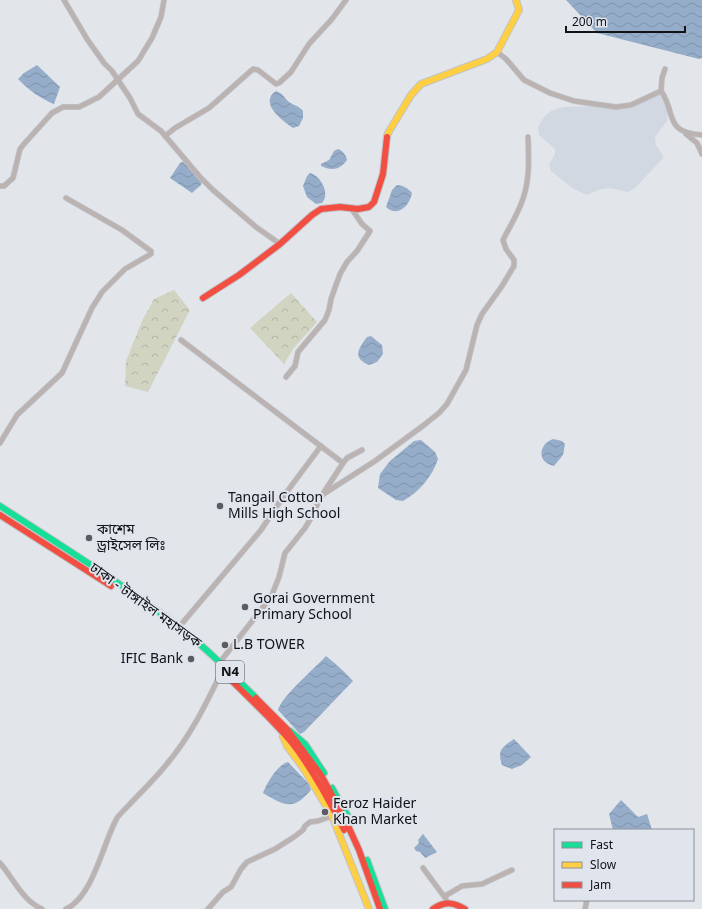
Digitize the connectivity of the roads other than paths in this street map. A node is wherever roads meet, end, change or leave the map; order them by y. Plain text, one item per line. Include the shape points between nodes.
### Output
1 (64, 0) edge
2 (164, 0) edge
3 (346, 0) edge
4 (516, 0) edge
5 (496, 52) junction
6 (666, 69) dead end
7 (117, 79) junction
8 (661, 91) junction
9 (685, 133) junction
10 (702, 135) edge
11 (165, 136) junction
12 (528, 137) dead end
13 (702, 154) edge
14 (0, 186) edge
15 (66, 198) dead end
16 (351, 208) junction
17 (280, 244) junction
18 (203, 298) dead end
19 (181, 340) dead end
20 (286, 377) dead end
21 (0, 443) edge
22 (321, 446) junction
23 (362, 450) dead end
24 (343, 463) junction
25 (322, 495) junction
26 (0, 506) edge
27 (0, 515) edge
28 (39, 531) junction
29 (35, 538) junction
30 (180, 627) junction
31 (220, 662) junction
32 (222, 671) junction
33 (284, 730) junction
34 (332, 816) junction
35 (0, 863) edge
36 (423, 868) dead end
37 (512, 870) dead end
38 (446, 899) junction
39 (42, 909) edge
40 (66, 909) edge
41 (208, 909) edge
42 (369, 909) edge
43 (375, 909) edge
44 (380, 909) edge
45 (385, 909) edge
46 (433, 909) edge
47 (465, 909) edge

1 - 7 street via 87,39
2 - 7 street via 161,17 152,38 138,61
3 - 11 street via 279,84 253,69 209,108
4 - 5 main road via 519,10
5 - 8 street via 506,59 524,80 574,101 616,107 630,105
5 - 16 main road via 487,59 416,88 402,107 388,134 383,174 374,202 369,207
6 - 8 street
7 - 11 street via 138,114
7 - 14 street via 99,97 85,105 79,108 63,108 52,113 20,149 13,178 4,186
8 - 9 street via 671,119
9 - 10 street
9 - 13 street via 697,143
11 - 17 street via 213,190
12 - 25 street via 528,182 521,204 503,240 514,260 514,266 482,314 466,370 454,393 439,413 424,425
15 - 21 street via 122,230 151,254 125,269 102,292 62,373 17,415
16 - 17 main road via 340,206 322,209
16 - 20 street via 370,231 340,274 325,320 298,352 295,366
17 - 18 main road
19 - 22 street
22 - 24 street
22 - 30 street via 261,530
23 - 24 street
24 - 25 street
25 - 31 street via 305,528 285,553 271,597
26 - 28 main road, ঢাকা - টাঙ্গাইল মহাসড়ক / N4
27 - 29 main road, ঢাকা - টাঙ্গাইল মহাসড়ক / N4
28 - 29 main road
28 - 30 main road, ঢাকা - টাঙ্গাইল মহাসড়ক / N4
29 - 32 main road, ঢাকা - টাঙ্গাইল মহাসড়ক / N4 via 148,610
30 - 31 main road, ঢাকা - টাঙ্গাইল মহাসড়ক / N4
31 - 33 main road, ঢাকা - টাঙ্গাইল মহাসড়ক / N4
32 - 33 main road, ঢাকা - টাঙ্গাইল মহাসড়ক / N4
32 - 40 street via 200,716 179,748 118,818 86,889 81,897
33 - 34 main road via 287,746
33 - 43 main road, ঢাকা - টাঙ্গাইল মহাসড়ক / N4 via 316,777 336,815 354,852
33 - 44 main road, ঢাকা - টাঙ্গাইল মহাসড়ক / N4 via 303,749 321,775 344,817
33 - 45 main road via 298,735 345,810
34 - 41 street via 310,822 294,837 247,862 231,887
34 - 42 main road
35 - 39 street via 25,896
36 - 38 street
37 - 38 street via 482,884 462,886
38 - 46 main road
38 - 47 main road

